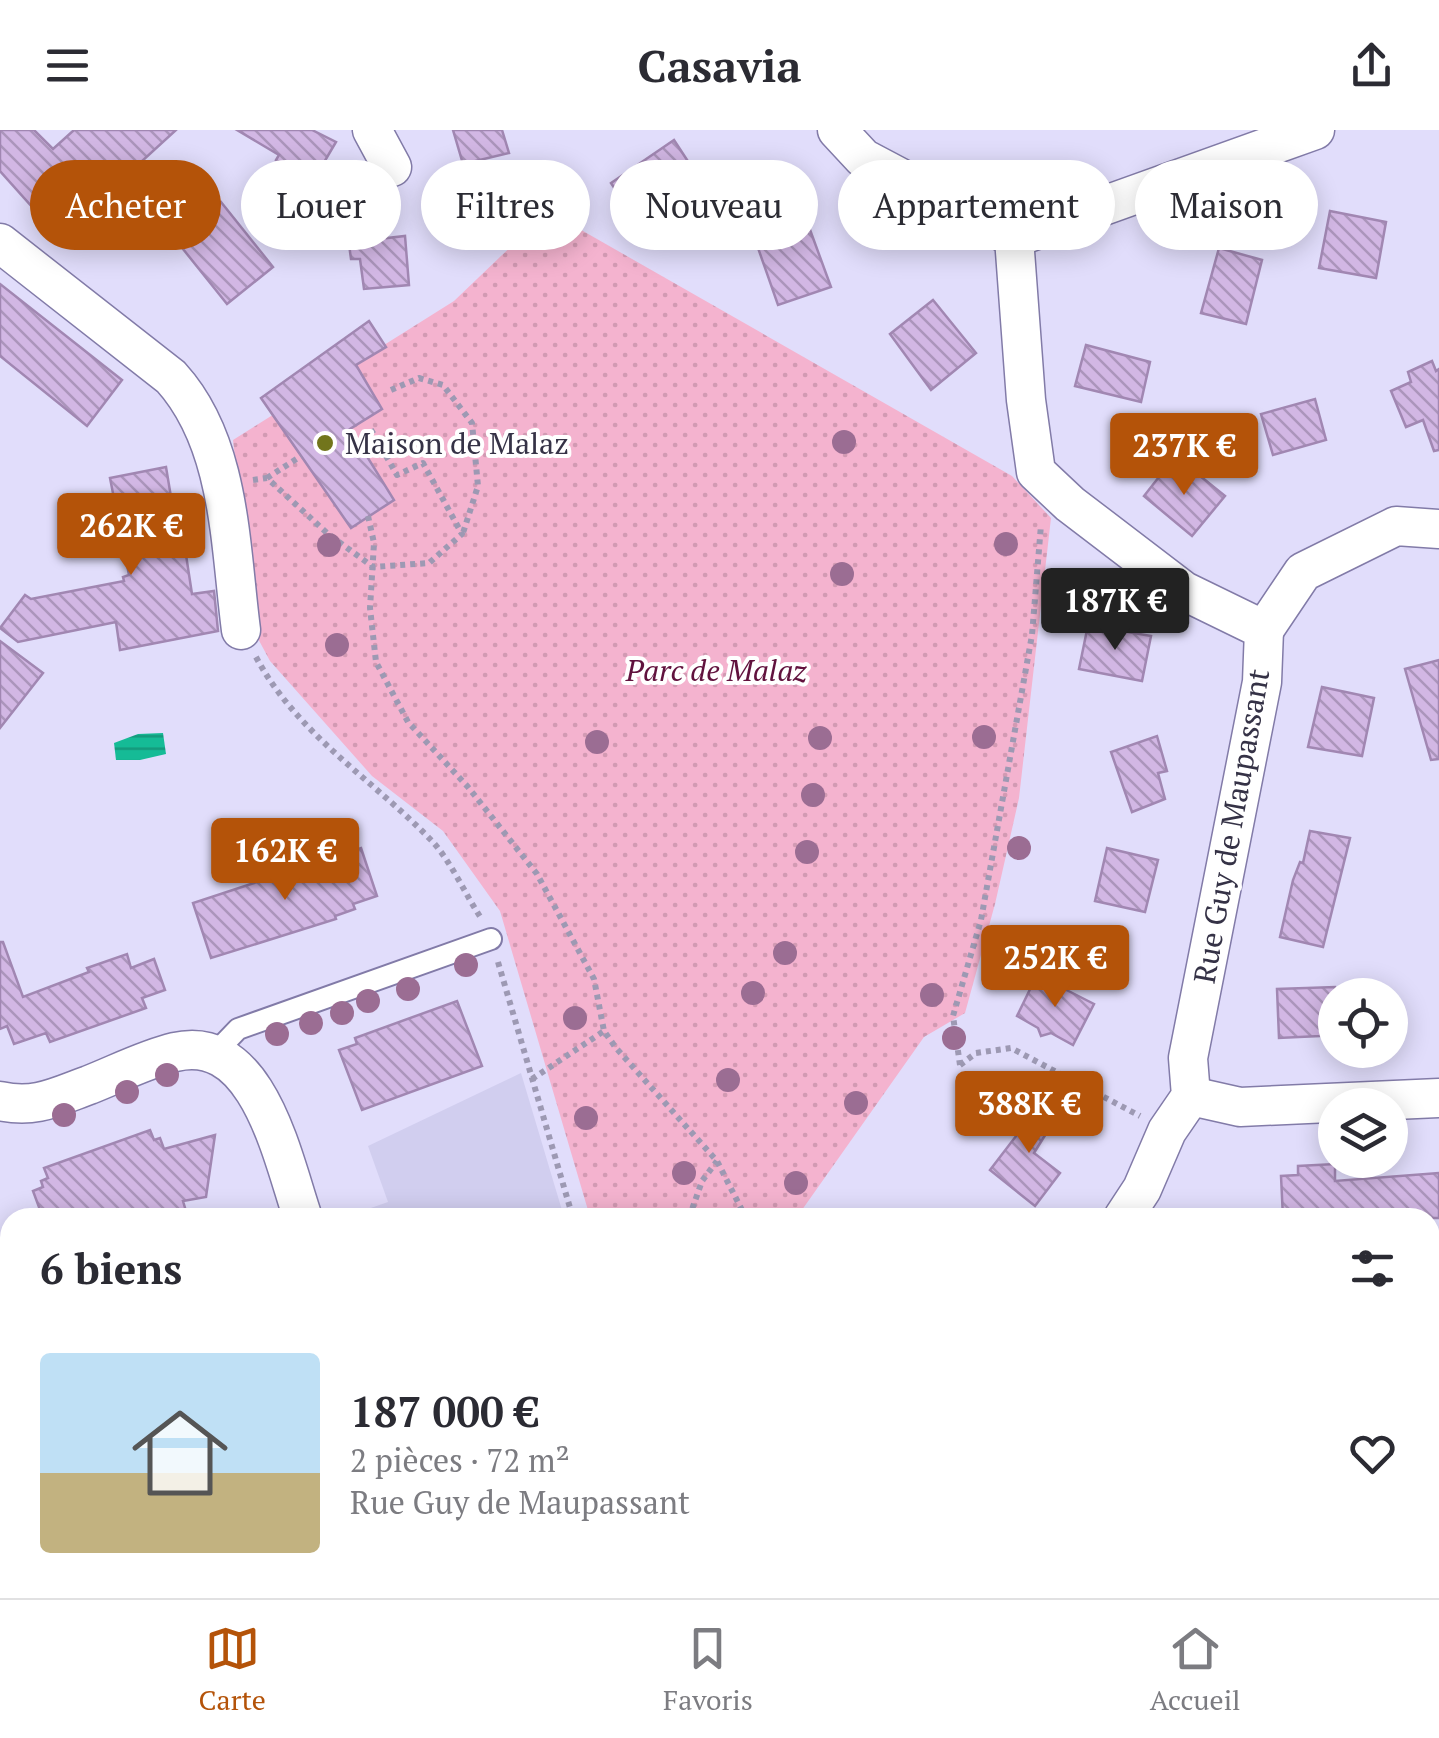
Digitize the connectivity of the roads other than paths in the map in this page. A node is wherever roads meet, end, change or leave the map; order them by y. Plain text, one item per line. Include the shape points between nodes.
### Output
1 (372, 130) edge
2 (837, 130) edge
3 (1315, 130) edge
4 (389, 160) edge
5 (866, 160) edge
6 (1115, 202) edge
7 (0, 243) edge
8 (1015, 250) edge
9 (1439, 529) edge
10 (241, 630) road end
11 (1264, 630) junction
12 (491, 940) road end
13 (214, 1054) junction
14 (1191, 1096) junction
15 (1439, 1098) edge
16 (0, 1101) edge
17 (300, 1208) edge
18 (1130, 1208) edge

1 - 4 street
2 - 5 street
3 - 6 street
7 - 10 street via 189,397 222,486
8 - 11 street, Rue Guy de Maupassant via 1036,472 1184,591
9 - 11 street via 1396,526 1302,572
11 - 14 street, Rue Guy de Maupassant via 1262,682 1188,1058
12 - 13 lane via 238,1029
13 - 16 street via 177,1051 55,1098 23,1106
13 - 17 street via 237,1064 249,1080
14 - 15 street via 1240,1107
14 - 18 street

